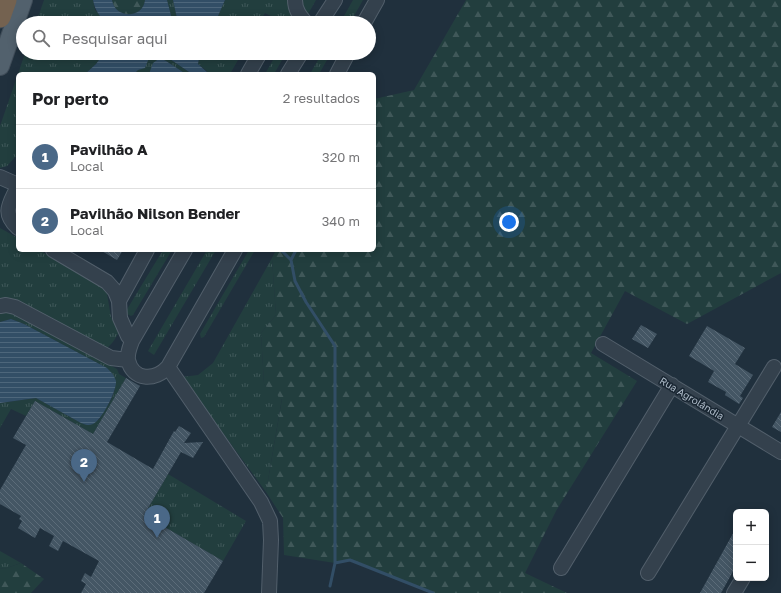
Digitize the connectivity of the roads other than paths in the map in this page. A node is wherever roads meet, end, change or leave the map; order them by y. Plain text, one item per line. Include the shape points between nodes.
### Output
1 (6, 0) edge
2 (23, 0) edge
3 (295, 0) edge
4 (335, 0) edge
5 (377, 0) edge
6 (17, 16) edge
7 (300, 16) edge
8 (325, 16) edge
9 (368, 16) edge
10 (0, 17) edge
11 (16, 20) edge
12 (256, 60) edge
13 (297, 60) edge
14 (344, 60) edge
15 (0, 66) edge
16 (249, 72) edge
17 (289, 72) edge
18 (338, 72) edge
19 (0, 177) edge
20 (16, 184) edge
21 (16, 190) edge
22 (16, 226) edge
23 (56, 252) edge
24 (146, 252) edge
25 (183, 252) edge
26 (234, 252) edge
27 (119, 301) junction
28 (0, 306) edge
29 (132, 341) junction
30 (603, 344) dead end
31 (128, 360) junction
32 (168, 367) junction
33 (774, 367) dead end
34 (672, 385) junction
35 (738, 426) junction
36 (781, 452) edge
37 (561, 568) dead end
38 (648, 573) dead end
39 (741, 581) edge
40 (269, 593) edge
41 (734, 593) edge

1 - 10 highway
2 - 6 main road
3 - 7 street via 295,7
4 - 8 street
5 - 9 street
11 - 15 main road
12 - 16 street
13 - 17 street
14 - 18 street
19 - 20 street
21 - 22 street via 8,210 10,221
23 - 27 street via 108,282
24 - 27 street
25 - 29 street
26 - 32 street
27 - 29 street via 120,318
28 - 31 street via 15,307 111,358
29 - 31 street
30 - 34 street, Rua Agrolândia
31 - 32 street via 137,374 144,377 153,377
32 - 40 street via 261,502 270,521
33 - 35 street
34 - 35 street, Rua Agrolândia
34 - 37 street
35 - 36 street, Rua Agrolândia
35 - 38 street
39 - 41 street

